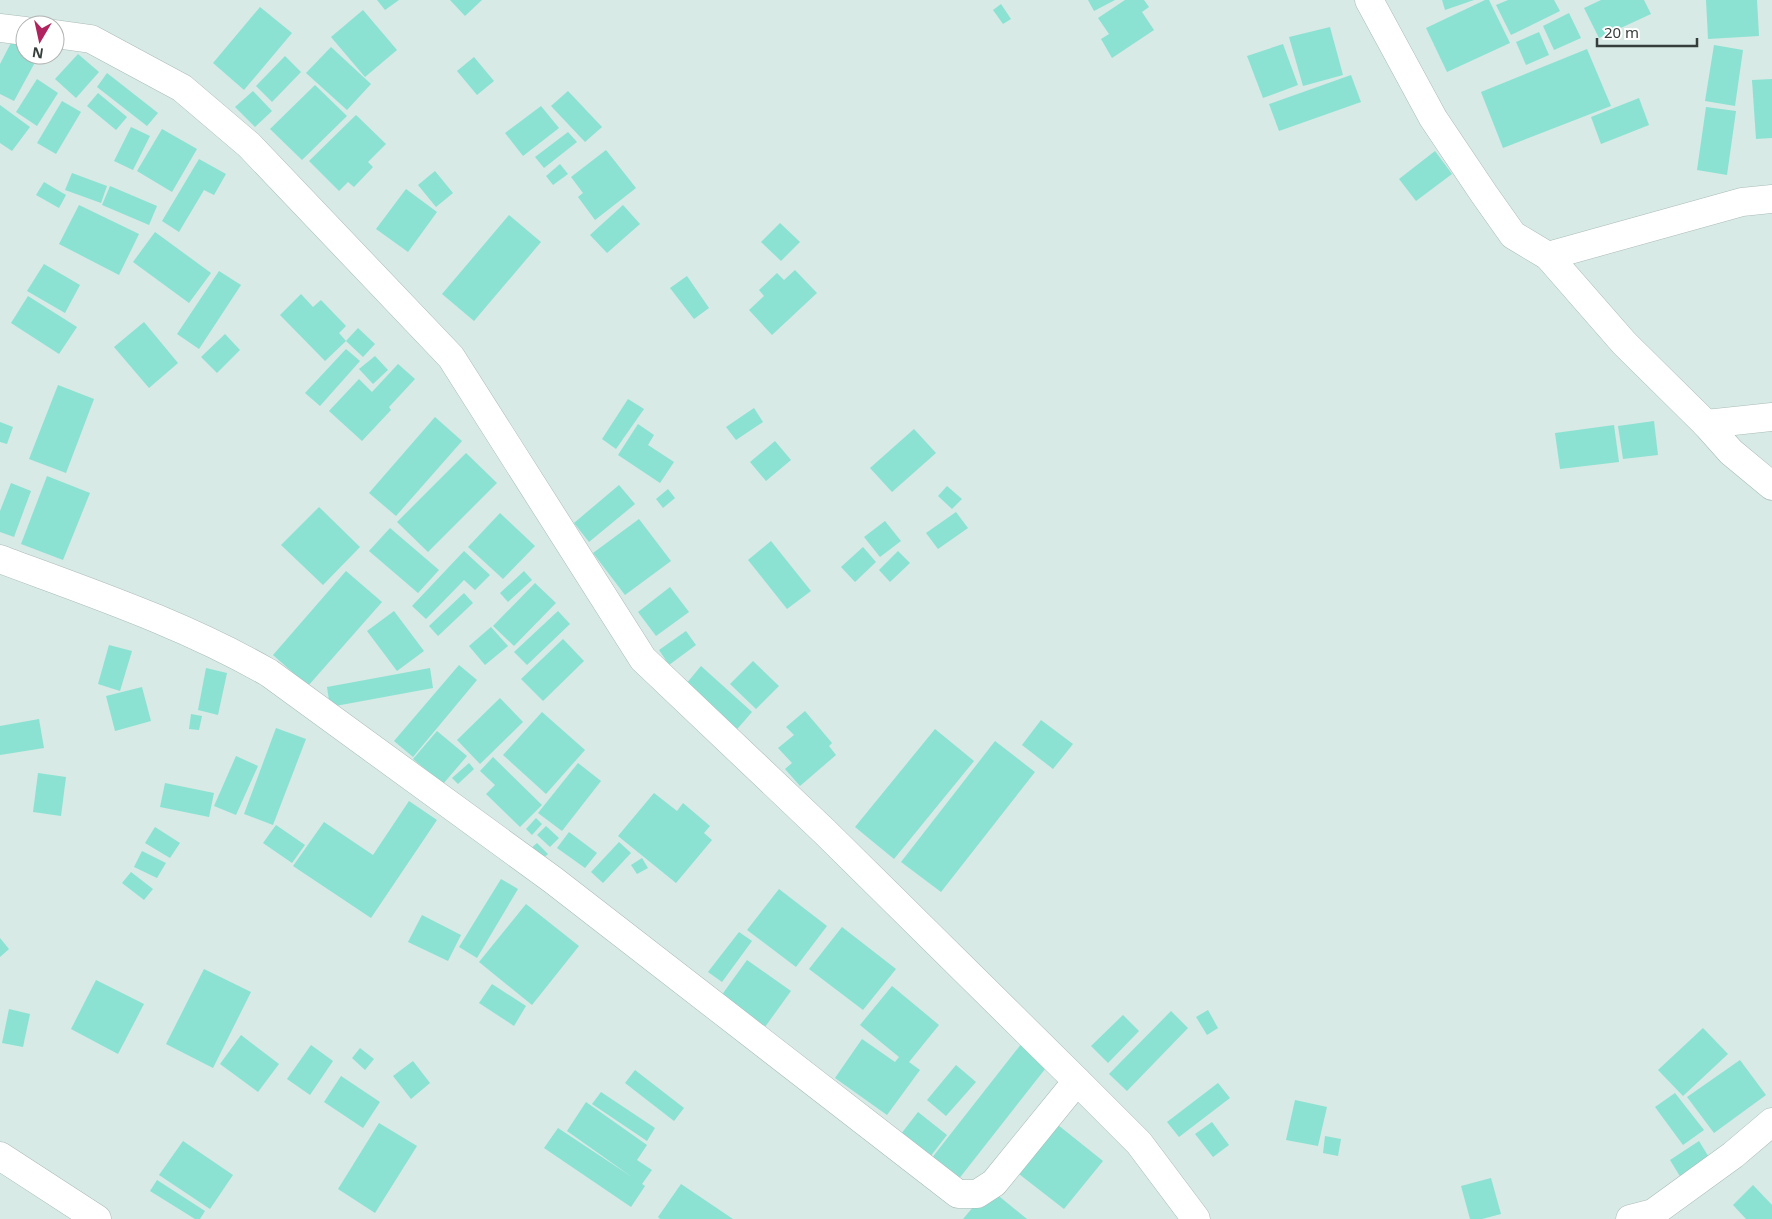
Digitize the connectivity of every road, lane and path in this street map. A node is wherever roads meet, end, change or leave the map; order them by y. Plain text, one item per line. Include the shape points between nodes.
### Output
1 (1369, 0) edge
2 (0, 28) edge
3 (15, 30) edge
4 (65, 35) edge
5 (1772, 199) edge
6 (1548, 256) junction
7 (1772, 417) edge
8 (1706, 424) junction
9 (1772, 486) edge
10 (0, 559) edge
11 (1077, 1081) junction
12 (1772, 1122) edge
13 (0, 1156) edge
14 (97, 1219) edge
15 (1196, 1219) edge
16 (1630, 1219) edge

1 - 6 street via 1433,118 1484,194 1513,235
2 - 3 street
4 - 11 street via 91,38 182,88 249,145 451,357 643,659
5 - 6 street via 1742,202
6 - 8 street via 1624,342
7 - 8 street
8 - 9 street via 1731,452
10 - 11 street via 156,617 233,652 268,673 553,880 958,1194 977,1194 994,1183
11 - 15 street via 1139,1143
12 - 16 street via 1653,1214
13 - 14 street

